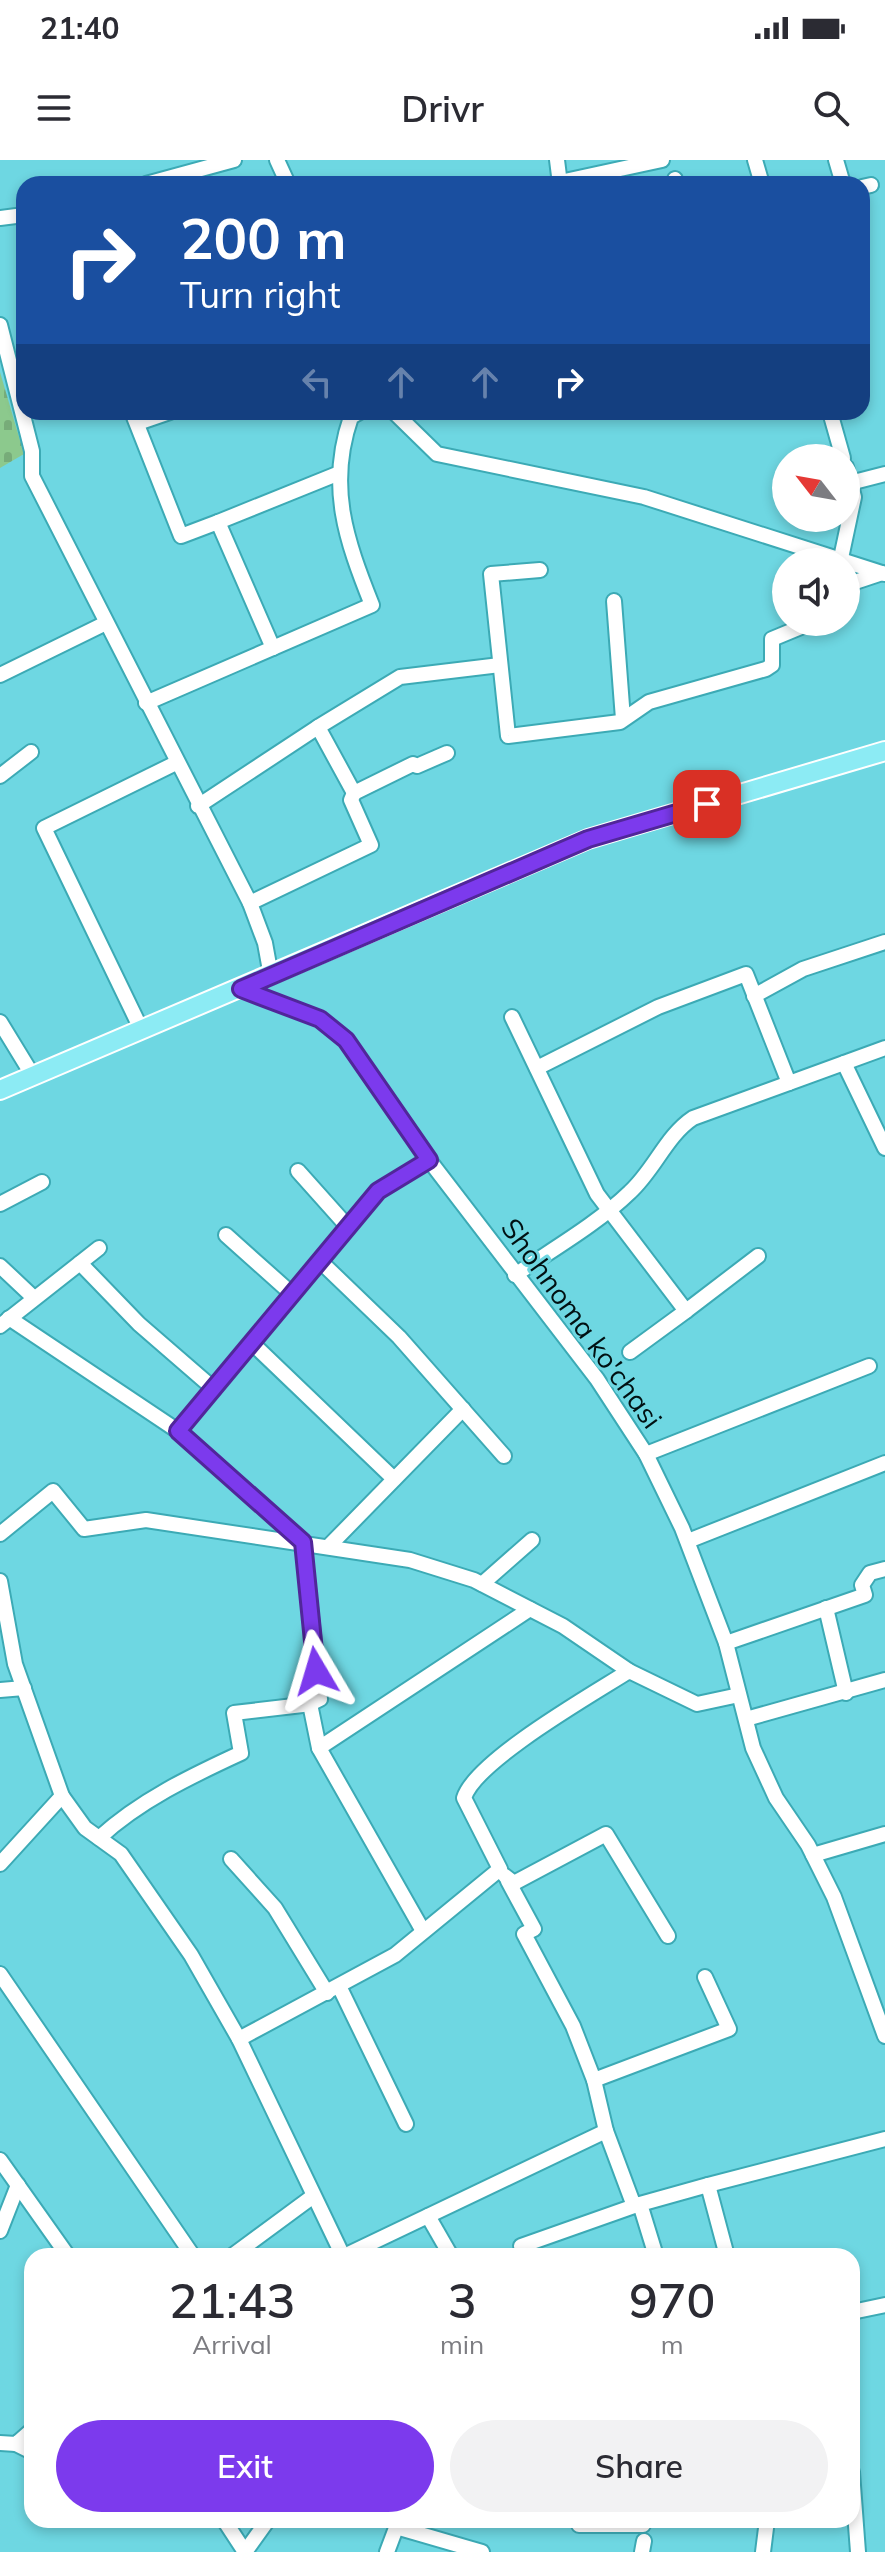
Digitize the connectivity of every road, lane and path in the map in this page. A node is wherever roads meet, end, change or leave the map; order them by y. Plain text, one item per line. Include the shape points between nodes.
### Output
1 (234, 160) edge
2 (662, 160) edge
3 (175, 176) edge
4 (591, 176) edge
5 (0, 325) edge
6 (16, 388) edge
7 (24, 420) edge
8 (136, 420) edge
9 (350, 420) edge
10 (402, 420) edge
11 (832, 420) edge
12 (839, 444) edge
13 (337, 474) junction
14 (885, 474) edge
15 (860, 480) edge
16 (218, 522) junction
17 (809, 548) edge
18 (860, 565) edge
19 (540, 570) dead end
20 (883, 573) edge
21 (860, 580) edge
22 (614, 601) dead end
23 (106, 623) junction
24 (779, 636) edge
25 (273, 648) junction
26 (500, 665) junction
27 (0, 675) edge
28 (146, 703) junction
29 (623, 719) junction
30 (318, 727) junction
31 (885, 751) edge
32 (31, 752) dead end
33 (447, 753) dead end
34 (176, 763) junction
35 (0, 776) edge
36 (354, 793) junction
37 (198, 806) junction
38 (250, 903) junction
39 (885, 942) edge
40 (271, 976) junction
41 (241, 989) junction
42 (754, 996) junction
43 (512, 1017) dead end
44 (0, 1022) edge
45 (142, 1031) junction
46 (885, 1048) edge
47 (844, 1063) junction
48 (537, 1068) junction
49 (33, 1076) junction
50 (789, 1083) junction
51 (0, 1090) edge
52 (885, 1148) edge
53 (429, 1160) junction
54 (298, 1171) dead end
55 (42, 1182) dead end
56 (0, 1204) edge
57 (608, 1210) junction
58 (348, 1227) junction
59 (226, 1235) dead end
60 (99, 1248) dead end
61 (758, 1256) dead end
62 (320, 1261) junction
63 (80, 1263) junction
64 (0, 1266) edge
65 (515, 1275) junction
66 (292, 1294) junction
67 (34, 1298) junction
68 (686, 1311) junction
69 (5, 1322) edge
70 (252, 1343) junction
71 (630, 1352) dead end
72 (869, 1366) dead end
73 (214, 1389) junction
74 (463, 1409) junction
75 (178, 1431) junction
76 (646, 1454) junction
77 (504, 1456) dead end
78 (885, 1463) edge
79 (394, 1479) junction
80 (0, 1534) edge
81 (532, 1540) dead end
82 (688, 1541) junction
83 (303, 1542) junction
84 (328, 1547) junction
85 (885, 1569) edge
86 (0, 1581) edge
87 (482, 1584) junction
88 (826, 1608) junction
89 (530, 1609) junction
90 (726, 1643) junction
91 (629, 1671) junction
92 (885, 1680) edge
93 (24, 1688) junction
94 (0, 1690) edge
95 (846, 1693) junction
96 (739, 1695) junction
97 (311, 1704) junction
98 (746, 1719) junction
99 (319, 1748) junction
100 (62, 1796) junction
101 (885, 1834) edge
102 (99, 1838) junction
103 (813, 1855) junction
104 (231, 1859) dead end
105 (0, 1864) edge
106 (504, 1875) junction
107 (423, 1931) junction
108 (668, 1936) dead end
109 (0, 1974) edge
110 (705, 1977) dead end
111 (333, 1990) junction
112 (885, 2036) edge
113 (239, 2039) junction
114 (594, 2080) junction
115 (406, 2124) dead end
116 (606, 2131) junction
117 (885, 2139) edge
118 (0, 2160) edge
119 (18, 2185) junction
120 (708, 2185) junction
121 (312, 2197) junction
122 (637, 2205) junction
123 (428, 2216) junction
124 (0, 2231) edge
125 (521, 2246) dead end
126 (62, 2248) edge
127 (188, 2248) edge
128 (243, 2248) edge
129 (339, 2248) edge
130 (360, 2248) edge
131 (446, 2248) edge
132 (653, 2248) edge
133 (725, 2248) edge
134 (885, 2305) edge
135 (860, 2310) edge
136 (24, 2437) edge
137 (0, 2443) edge
138 (16, 2444) junction
139 (24, 2448) edge
140 (229, 2528) edge
141 (262, 2528) edge
142 (395, 2528) edge
143 (412, 2528) edge
144 (766, 2528) edge
145 (856, 2528) edge
146 (245, 2552) edge
147 (387, 2552) edge
148 (482, 2552) edge
149 (763, 2552) edge
150 (858, 2552) edge

1 - 3 street
2 - 4 street
5 - 6 street
7 - 23 street via 32,476
8 - 16 street via 181,536
9 - 13 street
10 - 17 street via 437,454 644,497
11 - 12 street
13 - 16 street
13 - 25 street via 347,541 372,605
14 - 15 street
16 - 25 street
18 - 20 street
19 - 26 street via 491,574
20 - 21 street
22 - 29 street
23 - 27 street
23 - 28 street
24 - 29 street via 772,639 772,665 766,669 649,702
25 - 28 street
26 - 29 street via 508,736
26 - 30 street via 400,677
28 - 34 street
30 - 36 street
30 - 37 street
31 - 40 main road via 588,839
32 - 35 street
33 - 36 street
34 - 37 street
34 - 45 street via 44,828
36 - 38 street via 351,800 371,845
37 - 38 street
38 - 40 street
39 - 42 street via 803,969
40 - 41 main road
41 - 45 main road
41 - 53 street, Shohnoma ko'chasi via 320,1019 346,1040
42 - 48 street via 746,974 741,975 658,1007
42 - 50 street
43 - 48 street
44 - 49 street
45 - 49 main road
46 - 47 street
47 - 50 street
47 - 52 street
48 - 57 street
49 - 51 main road
50 - 57 street via 693,1118 675,1131 658,1163
53 - 58 street via 378,1191
53 - 65 street, Shohnoma ko'chasi
54 - 58 street
55 - 56 street
57 - 65 street
57 - 68 street
58 - 62 street
59 - 66 street
60 - 63 street
61 - 68 street
62 - 66 street
62 - 74 street via 399,1337
63 - 67 street
63 - 73 street via 139,1324
64 - 67 street
65 - 76 street, Shohnoma ko'chasi via 597,1379
66 - 70 street
67 - 69 street
68 - 71 street
69 - 75 street
70 - 73 street
70 - 79 street
72 - 76 street
73 - 75 street
74 - 77 street
74 - 79 street
75 - 83 street
76 - 82 street, Shohnoma ko'chasi
78 - 82 street
79 - 84 street
80 - 83 street via 53,1491 84,1529 146,1520
81 - 87 street
82 - 90 street, Shohnoma ko'chasi
83 - 84 street
83 - 97 street via 320,1699
84 - 87 street via 410,1560
85 - 88 street via 870,1573 862,1585 865,1595
86 - 93 street
87 - 89 street
88 - 90 street
88 - 95 street
89 - 91 street
89 - 99 street
90 - 96 street, Shohnoma ko'chasi
91 - 96 street via 697,1704
91 - 106 street via 510,1749 468,1787 464,1798
92 - 95 street
93 - 94 street
93 - 100 street
95 - 98 street
96 - 98 street, Shohnoma ko'chasi
97 - 99 street
97 - 102 street via 234,1713 241,1753 123,1817
98 - 103 street, Shohnoma ko'chasi via 776,1798
99 - 107 street
100 - 102 street
100 - 105 street
101 - 103 street
102 - 113 street via 121,1854 140,1881
103 - 112 street, Shohnoma ko'chasi
104 - 111 street via 275,1908
106 - 107 street
106 - 108 street via 514,1883 606,1834
106 - 114 street via 534,1929 524,1934 573,2026
107 - 111 street via 395,1955
109 - 127 street
110 - 114 street via 729,2029
111 - 113 street
111 - 115 street
113 - 121 street
114 - 116 street
116 - 122 street
116 - 123 street
117 - 120 street
118 - 119 street
119 - 124 street
119 - 126 street
120 - 122 street
120 - 133 street
121 - 128 street
121 - 129 street
122 - 125 street
122 - 132 street
123 - 130 street
123 - 131 street
134 - 135 street
136 - 138 street
137 - 138 street
138 - 139 street
140 - 146 street
141 - 146 street
142 - 147 street
143 - 148 street
144 - 149 street
145 - 150 street

